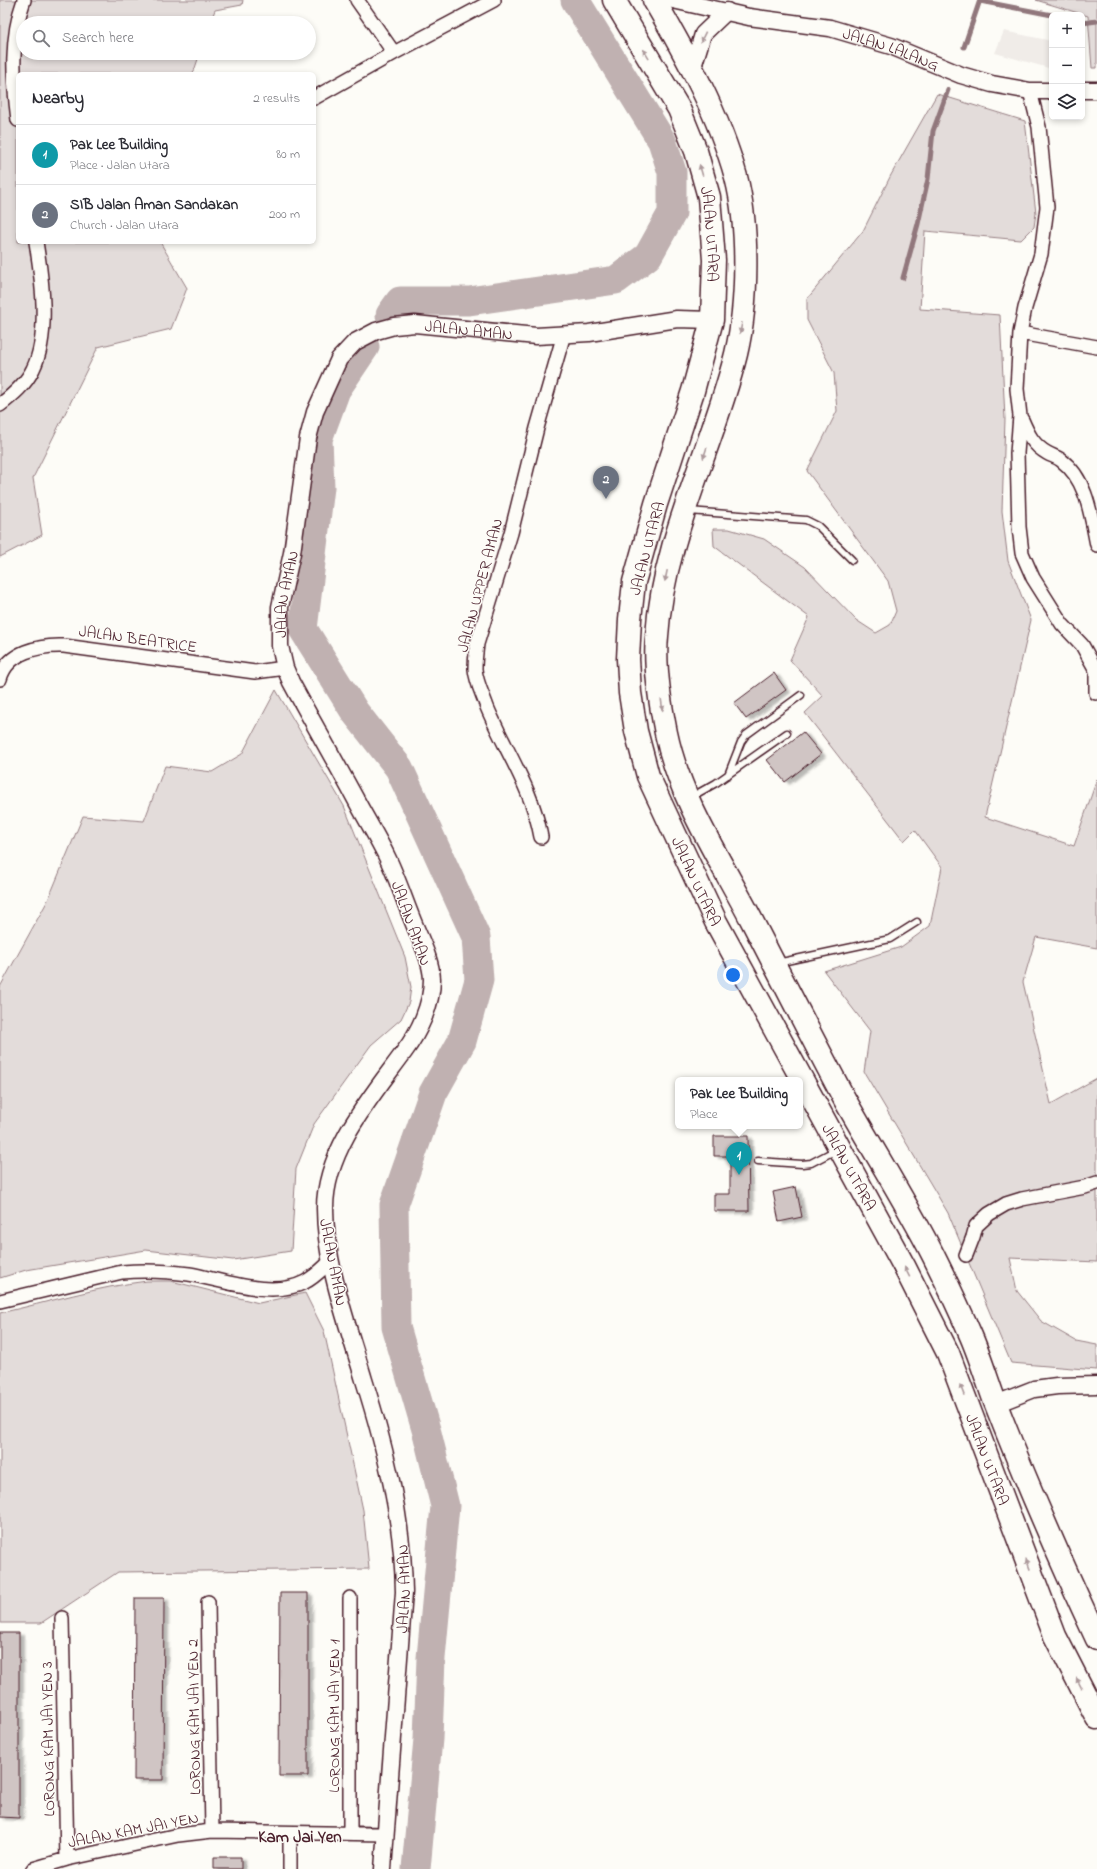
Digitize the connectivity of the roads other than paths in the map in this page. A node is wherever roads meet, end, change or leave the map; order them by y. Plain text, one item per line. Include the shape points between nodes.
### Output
1 (24, 0) edge
2 (357, 0) edge
3 (494, 0) edge
4 (614, 0) edge
5 (654, 0) edge
6 (673, 0) edge
7 (727, 11) junction
8 (20, 16) edge
9 (16, 36) edge
10 (394, 52) junction
11 (692, 70) junction
12 (1085, 90) edge
13 (1097, 90) edge
14 (1030, 91) junction
15 (1049, 91) edge
16 (316, 97) edge
17 (16, 98) edge
18 (710, 107) junction
19 (36, 244) edge
20 (712, 320) junction
21 (1020, 333) junction
22 (564, 334) junction
23 (1097, 347) edge
24 (0, 405) edge
25 (1020, 416) junction
26 (686, 510) junction
27 (1097, 545) edge
28 (852, 560) dead end
29 (285, 668) junction
30 (0, 679) edge
31 (1096, 693) dead end
32 (801, 695) dead end
33 (788, 733) dead end
34 (728, 775) junction
35 (688, 799) junction
36 (541, 837) dead end
37 (918, 922) dead end
38 (774, 964) junction
39 (800, 1077) edge
40 (803, 1082) edge
41 (839, 1148) junction
42 (758, 1161) dead end
43 (1097, 1183) edge
44 (966, 1255) dead end
45 (332, 1261) junction
46 (0, 1301) edge
47 (1097, 1385) edge
48 (996, 1404) junction
49 (350, 1598) dead end
50 (208, 1602) dead end
51 (62, 1618) dead end
52 (1097, 1639) edge
53 (1097, 1718) edge
54 (212, 1831) junction
55 (350, 1833) junction
56 (290, 1834) junction
57 (386, 1834) junction
58 (67, 1859) junction
59 (33, 1869) edge
60 (290, 1869) edge
61 (383, 1869) edge

1 - 8 street
2 - 10 street
3 - 10 street
20 -> 4 highway, JALAN UTARA via 714,260 709,197 696,152 679,109
5 - 11 highway, JALAN UTARA
6 - 7 street, JALAN LALANG
7 -> 11 street via 703,34
7 - 14 street, JALAN LALANG via 857,35 961,75
9 - 17 street
10 - 16 street
11 - 18 highway, JALAN UTARA
12 - 13 street
14 - 15 street, JALAN LALANG
14 - 21 street via 1039,127 1048,207 1041,254
18 - 20 highway via 728,211 734,296 732,311 725,318
18 -> 26 highway, JALAN UTARA via 736,177 742,212 744,312 736,354
19 - 24 street via 42,342 33,370 18,391
20 - 22 street, JALAN AMAN via 677,319 589,333
20 - 39 highway, JALAN UTARA via 694,391 656,504 634,582 628,659 630,693 648,776 667,820 716,922
21 - 23 street
21 - 25 street via 1017,389
22 - 29 street, JALAN AMAN via 536,336 415,324 394,326 376,331 356,342 339,359 315,412 308,438 292,553 280,607 280,646
22 - 36 street, JALAN UPPER AMAN via 475,658 477,680 484,699 530,799
25 - 27 street via 1035,445 1061,460 1077,480 1086,497
25 - 31 street via 1017,453 1022,553 1033,578 1055,613 1082,645 1096,670
26 - 28 lane via 806,520 818,526
26 -> 35 highway, JALAN UTARA via 670,558 656,638 657,668 666,733 675,768
29 - 30 street, JALAN BEATRICE via 255,672 46,645 12,659 4,667
29 - 45 street, JALAN AMAN via 388,860 427,958 432,977 431,992 419,1027 355,1120 342,1142 330,1173 325,1205 327,1241
32 - 34 lane via 746,734
33 - 34 lane
34 - 35 lane
35 - 38 highway, JALAN UTARA
37 - 38 lane via 890,939
38 - 48 highway, JALAN UTARA via 845,1099 932,1252 970,1335
40 - 41 highway, JALAN UTARA
41 - 42 lane via 811,1163
53 -> 41 highway, JALAN UTARA via 1056,1636 948,1353
43 - 44 street via 1085,1188 1006,1204 976,1226
45 - 46 street via 305,1282 282,1288 236,1285 160,1270 122,1272
45 - 57 street, JALAN AMAN via 340,1301 384,1450 404,1557 404,1592
47 - 48 street via 1034,1389
48 - 52 highway, JALAN UTARA via 1068,1578
49 - 55 street, LORONG KAM JAI YEN 1
50 - 54 street, LORONG KAM JAI YEN 2
51 - 58 street, LORONG KAM JAI YEN 3
54 - 56 street, JALAN KAM JAI YEN
54 - 58 street, JALAN KAM JAI YEN via 178,1835
55 - 56 street, JALAN KAM JAI YEN
55 - 57 street, JALAN KAM JAI YEN
56 - 60 street
57 - 61 street, JALAN AMAN
58 - 59 street, JALAN KAM JAI YEN

